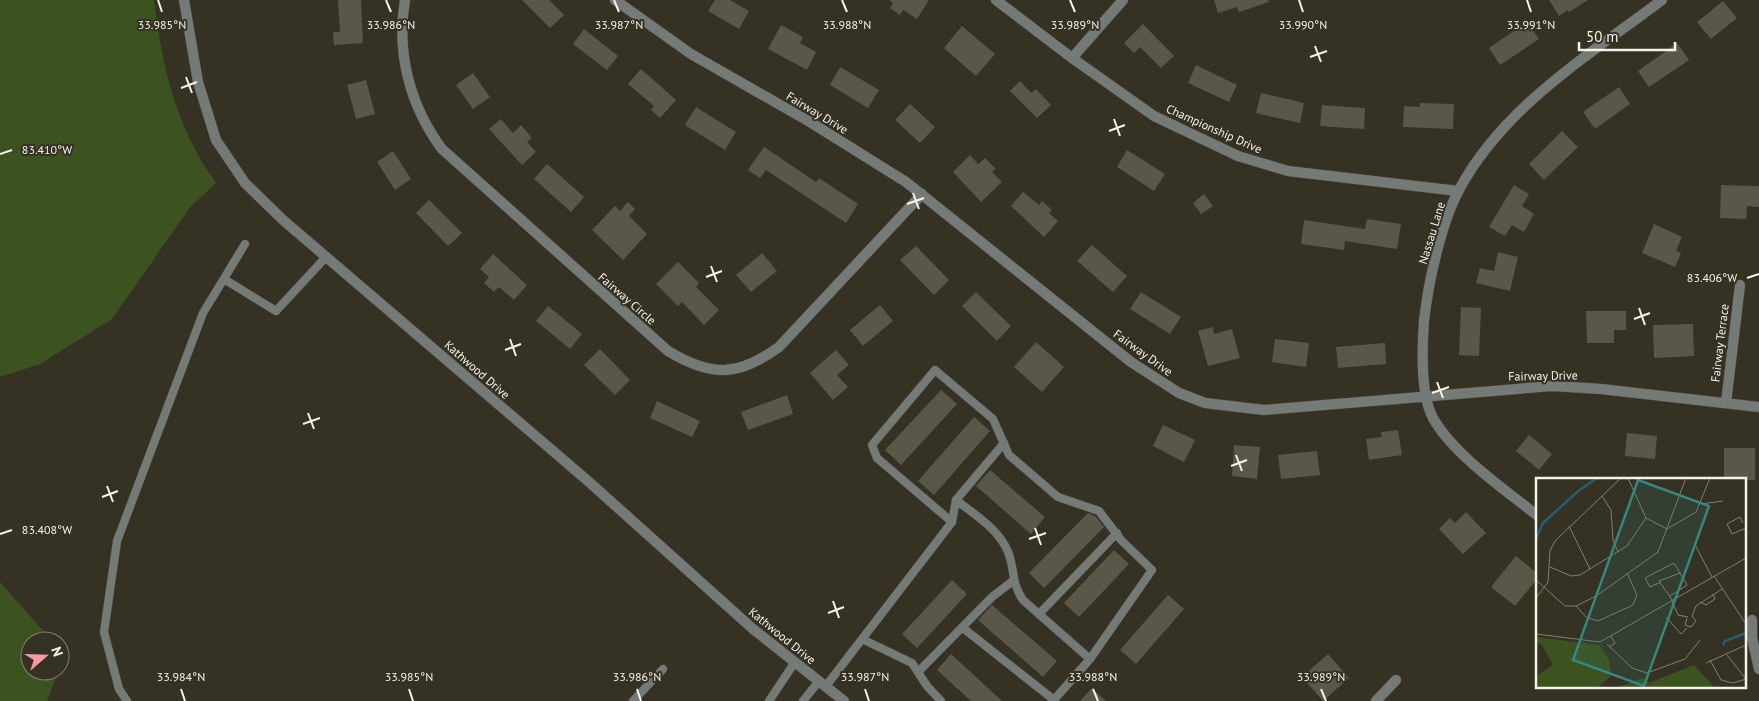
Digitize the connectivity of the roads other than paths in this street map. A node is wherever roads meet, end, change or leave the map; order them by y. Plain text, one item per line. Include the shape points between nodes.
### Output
1 (184, 0) edge
2 (405, 0) edge
3 (615, 0) edge
4 (996, 0) edge
5 (1123, 0) edge
6 (1662, 0) edge
7 (1072, 58) junction
8 (1458, 191) junction
9 (922, 194) junction
10 (245, 244) dead end
11 (326, 257) junction
12 (224, 279) junction
13 (1740, 285) dead end
14 (1426, 396) junction
15 (1726, 403) junction
16 (1759, 407) edge
17 (1004, 443) junction
18 (956, 500) junction
19 (1536, 514) edge
20 (952, 522) junction
21 (1116, 533) junction
22 (1014, 580) junction
23 (1039, 614) junction
24 (1752, 620) edge
25 (963, 628) junction
26 (862, 639) junction
27 (1090, 659) junction
28 (795, 662) junction
29 (1759, 669) edge
30 (662, 670) dead end
31 (918, 672) junction
32 (1396, 680) dead end
33 (822, 683) junction
34 (1054, 700) edge
35 (127, 701) edge
36 (633, 701) edge
37 (770, 701) edge
38 (803, 701) edge
39 (844, 701) edge
40 (941, 701) edge
41 (1376, 701) edge

1 - 11 street, Kathwood Drive via 198,82 216,140 245,183
2 - 9 street, Fairway Circle via 403,53 408,77 421,116 442,149 668,351 700,368 721,372 737,369 752,364 779,347
3 - 9 street, Fairway Drive via 691,54 810,122
4 - 7 street, Championship Drive
5 - 7 street
6 - 8 street, Nassau Lane via 1530,101 1488,145
7 - 8 street, Championship Drive via 1154,116 1264,165 1288,171
8 - 14 street, Nassau Lane via 1439,247 1425,310
9 - 14 street, Fairway Drive via 1131,362 1153,378 1205,403 1264,410
10 - 12 lane
11 - 12 lane via 276,310
11 - 28 street, Kathwood Drive via 588,481 753,630
12 - 35 lane via 203,313 117,541 104,632 119,689
13 - 15 street, Fairway Terrace
14 - 15 street, Fairway Drive via 1552,386
14 - 19 street, Nassau Lane via 1432,416 1448,439
15 - 16 street, Fairway Drive
17 - 18 lane
17 - 20 lane via 993,419 935,370 872,445 877,458
17 - 21 lane via 1009,455 1058,497 1099,511
18 - 20 lane
18 - 22 lane via 998,534 1009,552
20 - 26 lane
21 - 23 lane
21 - 27 lane via 1152,570
22 - 23 lane via 1022,600
22 - 25 lane via 992,597
23 - 27 lane
24 - 29 street via 1752,638
25 - 31 lane
25 - 34 lane
26 - 31 lane via 912,663
26 - 33 lane
27 - 34 lane
28 - 33 street, Kathwood Drive
28 - 37 lane
30 - 36 lane
31 - 40 lane
32 - 41 street
33 - 38 lane
33 - 39 street, Kathwood Drive

